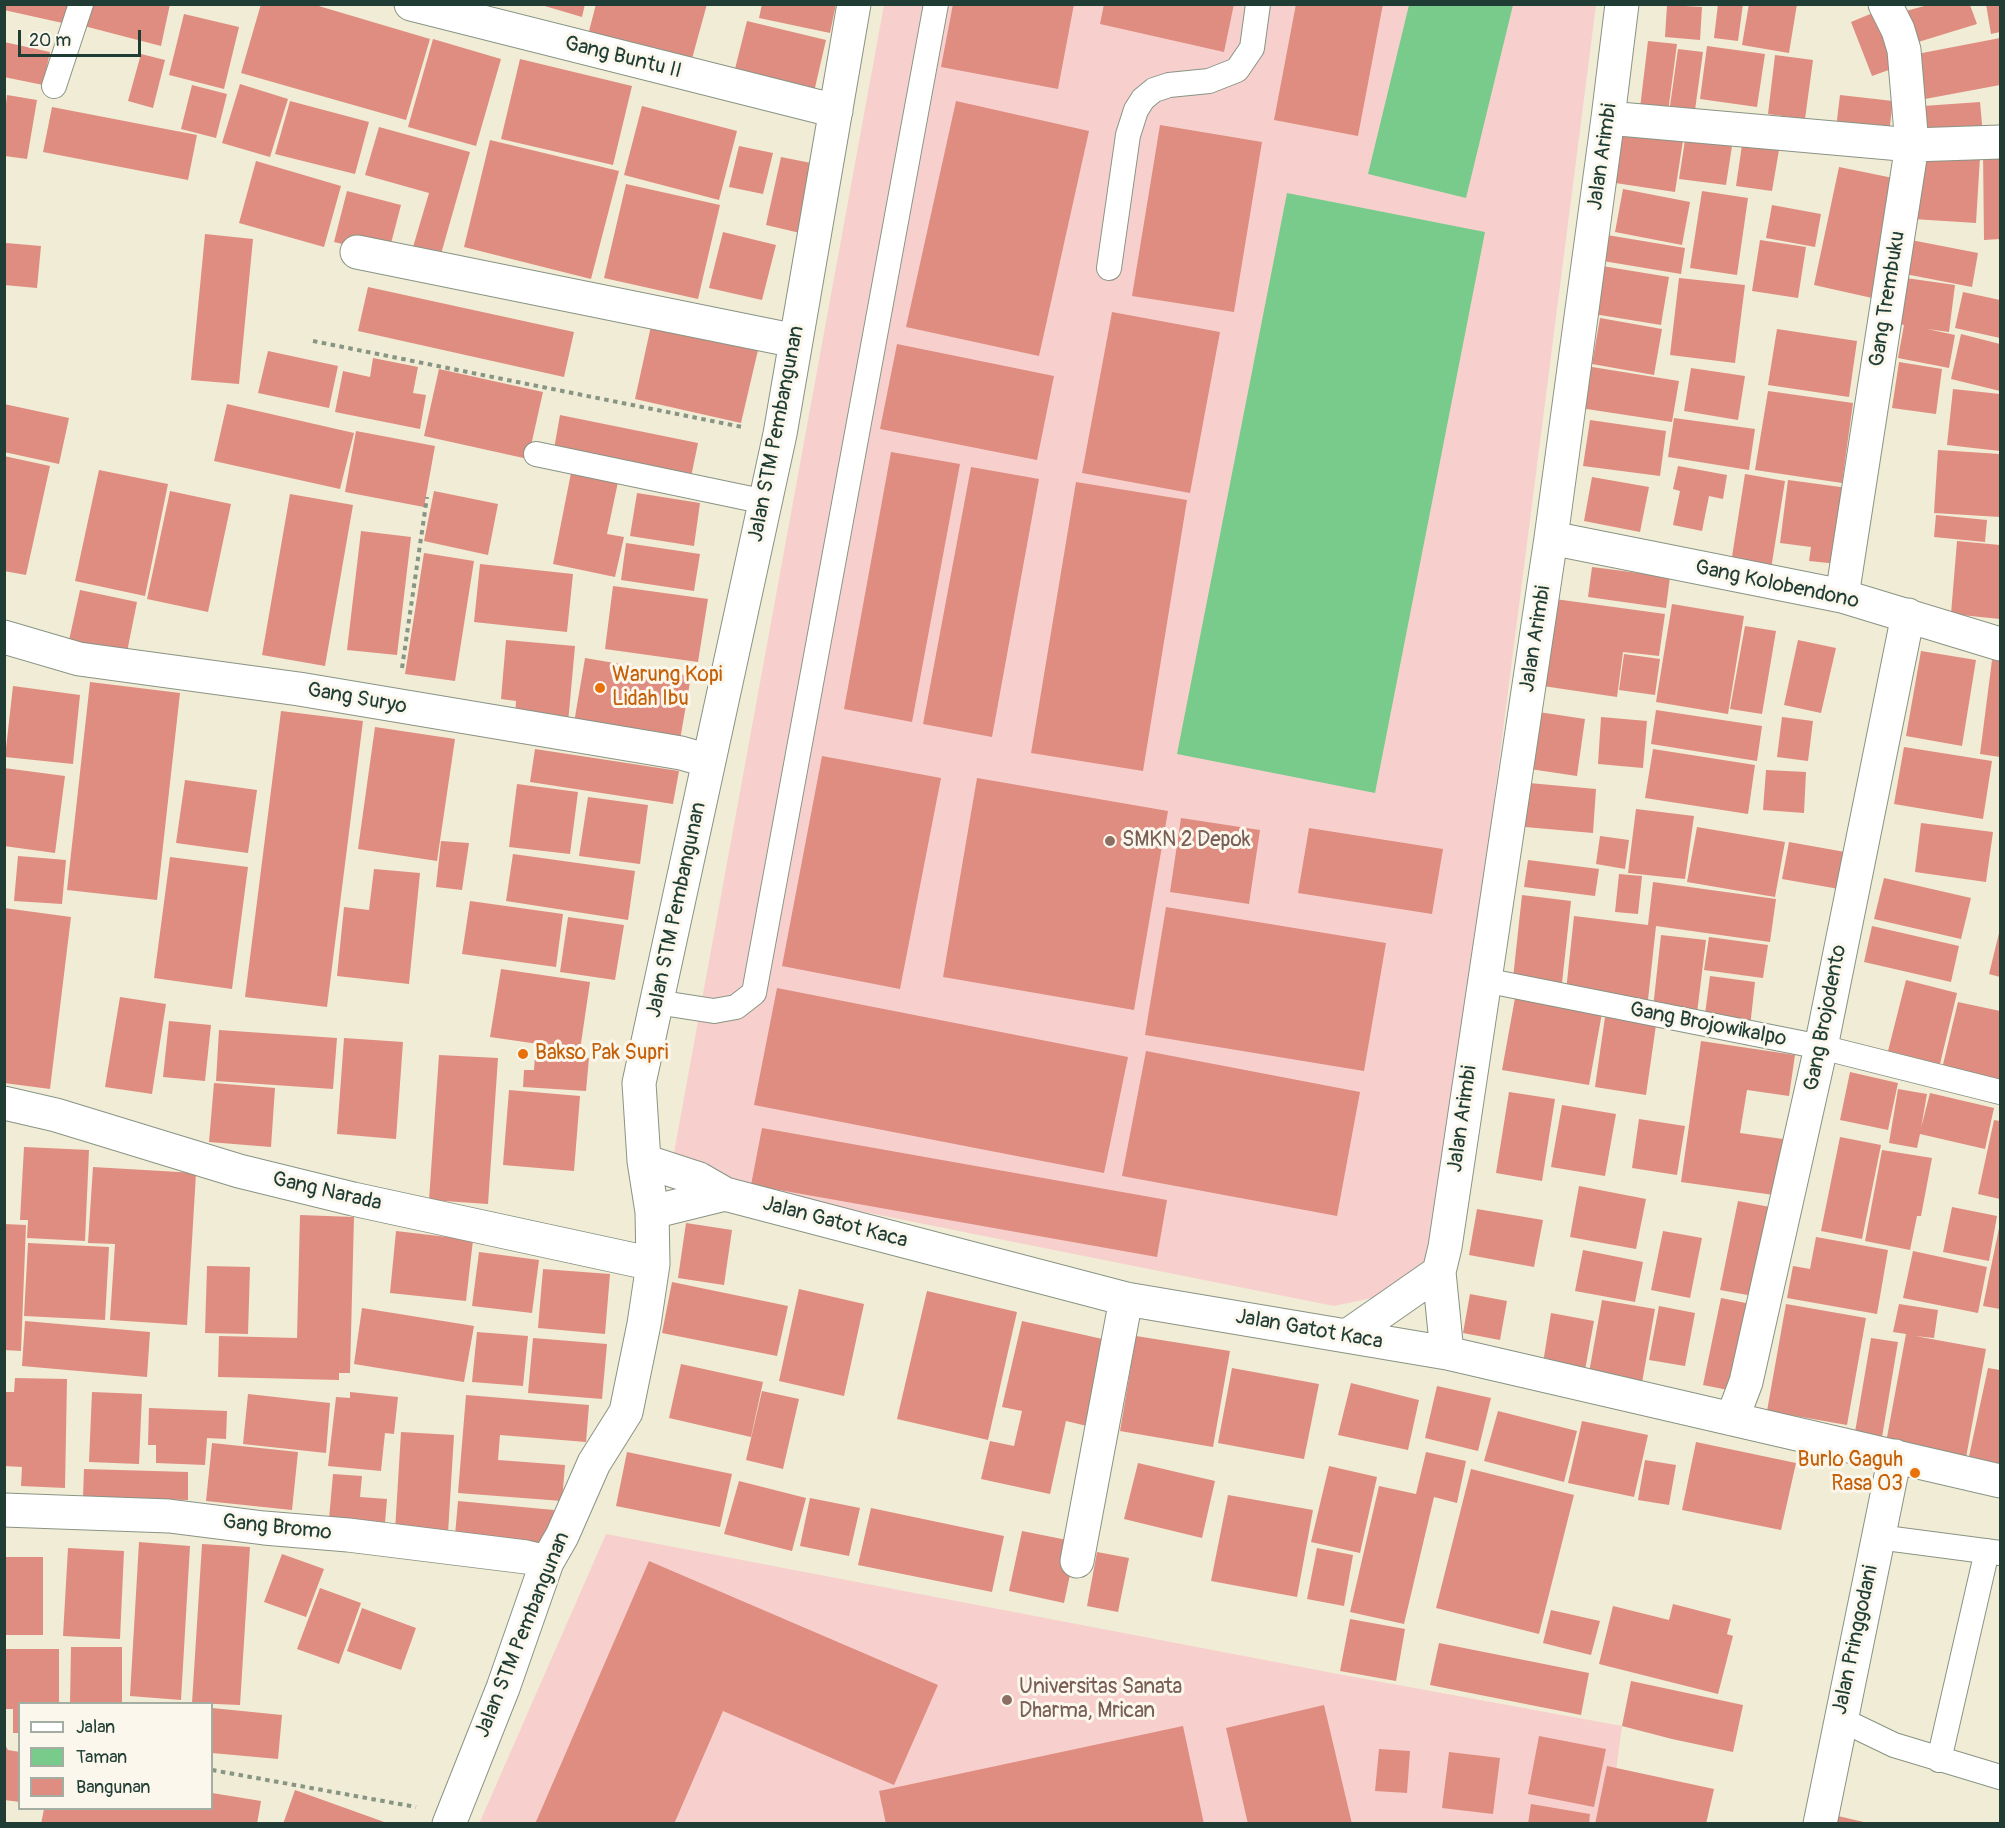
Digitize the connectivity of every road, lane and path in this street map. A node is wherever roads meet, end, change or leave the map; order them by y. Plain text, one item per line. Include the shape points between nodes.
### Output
1 (81, 4) edge
2 (411, 4) edge
3 (854, 4) edge
4 (936, 4) edge
5 (1258, 4) edge
6 (1622, 4) edge
7 (1886, 4) edge
8 (54, 86) dead end
9 (836, 111) junction
10 (1608, 118) junction
11 (2001, 142) edge
12 (1912, 145) junction
13 (357, 252) dead end
14 (1109, 268) dead end
15 (314, 341) dead end
16 (796, 341) junction
17 (780, 434) junction
18 (536, 454) dead end
19 (427, 497) dead end
20 (766, 502) junction
21 (1551, 538) junction
22 (1842, 596) junction
23 (1908, 615) junction
24 (4, 637) edge
25 (2001, 644) edge
26 (402, 672) dead end
27 (709, 762) junction
28 (1484, 980) junction
29 (656, 1002) junction
30 (1821, 1047) junction
31 (2001, 1092) edge
32 (4, 1103) edge
33 (644, 1161) junction
34 (725, 1194) junction
35 (651, 1212) junction
36 (653, 1264) junction
37 (1439, 1272) junction
38 (1126, 1299) junction
39 (1347, 1336) junction
40 (1447, 1353) junction
41 (1732, 1419) junction
42 (1895, 1456) junction
43 (2001, 1481) edge
44 (4, 1510) edge
45 (1878, 1537) junction
46 (1994, 1552) edge
47 (1077, 1561) dead end
48 (548, 1562) junction
49 (1840, 1719) junction
50 (1939, 1760) junction
51 (213, 1770) edge
52 (2001, 1777) edge
53 (450, 1819) edge
54 (1820, 1824) edge

1 - 8 lane
2 - 9 street, Gang Buntu II
3 - 9 street, Jalan STM Pembangunan
4 - 29 lane via 754,993 736,1007 714,1011
5 - 14 lane via 1252,48 1237,70 1209,81 1154,90 1136,110 1128,135
6 - 10 street, Jalan Arimbi
7 - 12 street, Gang Trembuku via 1904,50
9 - 16 street, Jalan STM Pembangunan
10 - 12 street
10 - 21 street, Jalan Arimbi
11 - 12 street
12 - 22 street, Gang Trembuku
13 - 16 street
15 - 17 path
16 - 17 street, Jalan STM Pembangunan
17 - 20 street, Jalan STM Pembangunan
18 - 20 lane
19 - 26 path
20 - 27 street, Jalan STM Pembangunan
21 - 22 street, Gang Kolobendono
21 - 28 street, Jalan Arimbi
22 - 23 street, Gang Kolobendono
23 - 25 street, Gang Kolobendono
23 - 30 street, Gang Brojodento
24 - 27 street, Gang Suryo via 79,658 298,688 669,751
27 - 29 street, Jalan STM Pembangunan
28 - 30 lane, Gang Brojowikalpo
28 - 37 street, Jalan Arimbi
29 - 33 street, Jalan STM Pembangunan via 639,1083
30 - 31 lane, Gang Brojowikalpo
30 - 41 street, Gang Brojodento via 1746,1382
32 - 36 street, Gang Narada via 239,1171
33 - 34 street, Jalan Gatot Kaca via 699,1179
33 - 35 street, Jalan STM Pembangunan
34 - 35 street, Jalan Gatot Kaca
34 - 38 street, Jalan Gatot Kaca
35 - 36 street, Jalan STM Pembangunan
36 - 48 street, Jalan STM Pembangunan via 626,1412 594,1463
37 - 39 street
37 - 40 street, Jalan Arimbi
38 - 39 street, Jalan Gatot Kaca
38 - 47 street
39 - 40 street, Jalan Gatot Kaca
40 - 41 street, Jalan Gatot Kaca
41 - 42 street, Jalan Gatot Kaca
42 - 43 street, Jalan Gatot Kaca
42 - 45 street, Jalan Pringgodani
44 - 48 street, Gang Bromo via 169,1516 384,1539
45 - 46 lane
45 - 49 street, Jalan Pringgodani
46 - 50 lane
48 - 53 street, Jalan STM Pembangunan
49 - 50 lane via 1894,1745
49 - 54 street, Jalan Pringgodani
50 - 52 lane
51 - 53 path

